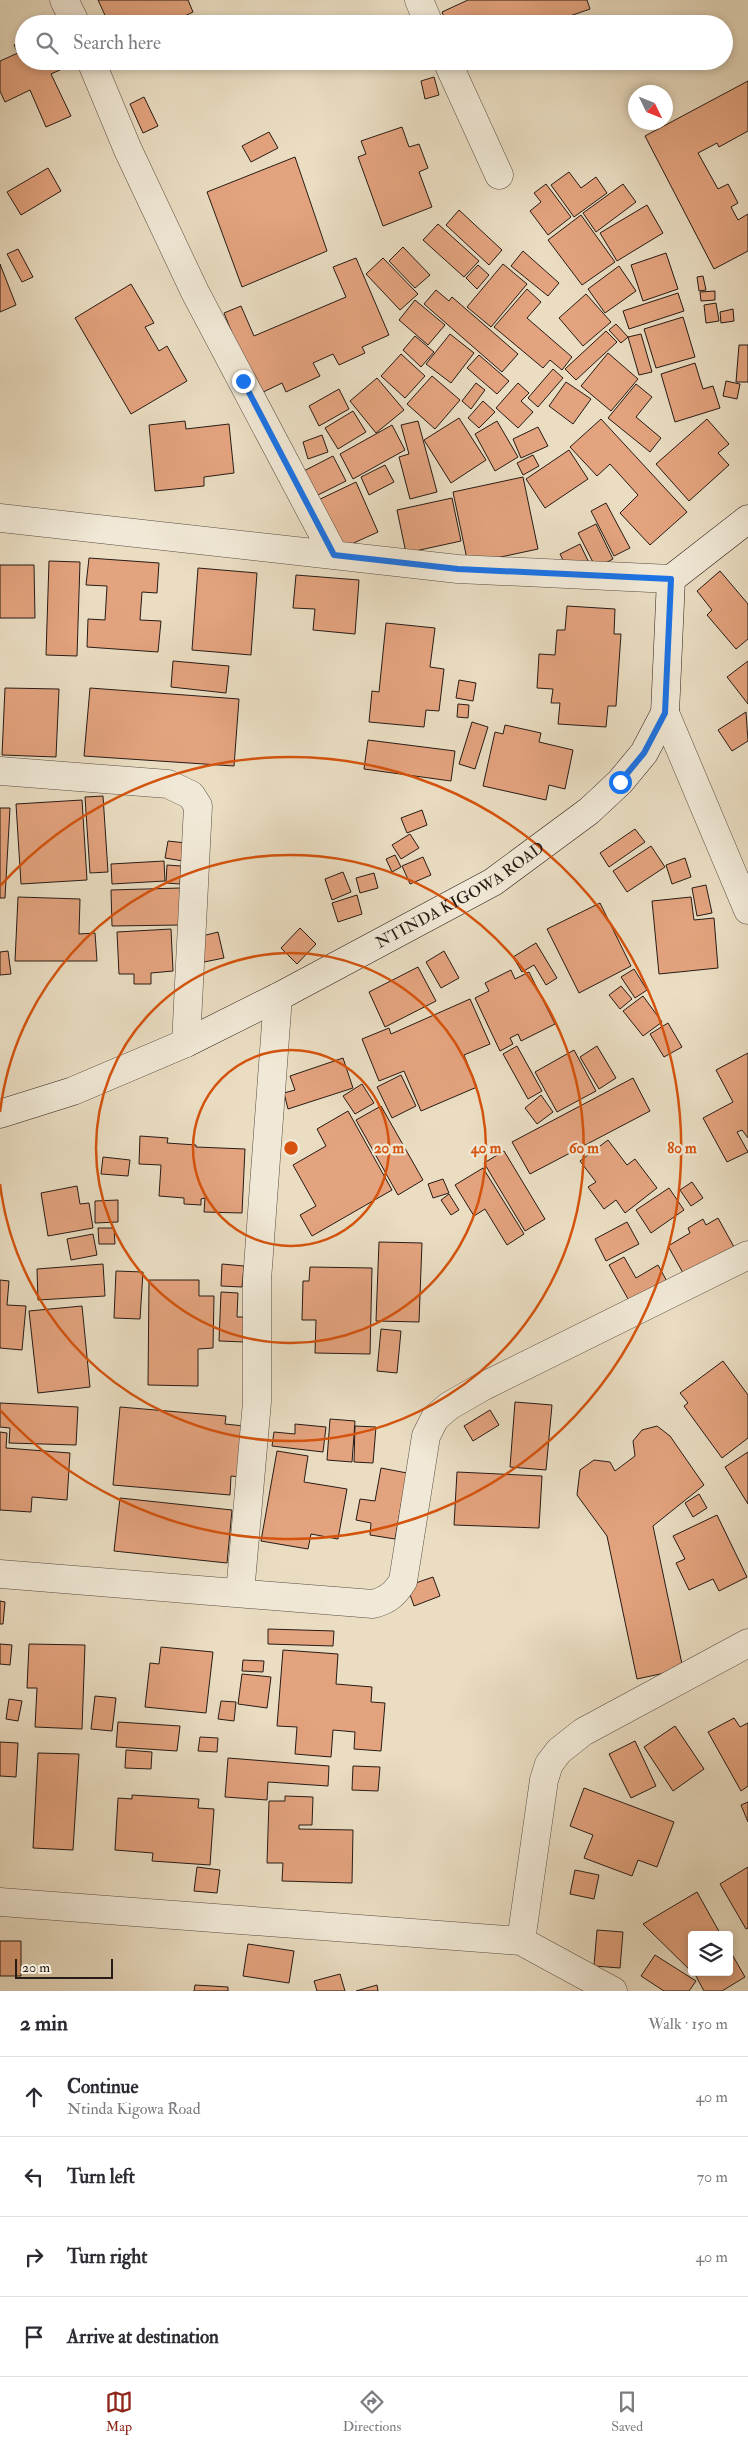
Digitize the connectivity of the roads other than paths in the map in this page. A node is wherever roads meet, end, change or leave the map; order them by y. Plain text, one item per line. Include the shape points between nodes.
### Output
1 (64, 0) edge
2 (418, 0) edge
3 (72, 15) edge
4 (426, 15) edge
5 (95, 70) edge
6 (451, 70) edge
7 (499, 175) dead end
8 (0, 518) edge
9 (748, 519) edge
10 (334, 555) junction
11 (671, 579) junction
12 (665, 713) junction
13 (0, 771) edge
14 (748, 910) edge
15 (278, 997) junction
16 (186, 1043) junction
17 (0, 1114) edge
18 (748, 1255) edge
19 (0, 1574) edge
20 (240, 1593) junction
21 (748, 1643) edge
22 (0, 1902) edge
23 (521, 1941) junction
24 (614, 1991) edge

1 - 3 street
2 - 4 street
5 - 10 street via 128,150 195,292
6 - 7 street
8 - 10 street
9 - 11 street
10 - 11 street via 458,569
11 - 12 street, NTINDA KIGOWA ROAD
12 - 14 street
12 - 15 street, NTINDA KIGOWA ROAD via 644,753 620,782 540,849 493,882
13 - 16 street via 168,784 191,795 198,806
15 - 16 street, NTINDA KIGOWA ROAD
15 - 20 street via 257,1280 256,1402
16 - 17 street, NTINDA KIGOWA ROAD via 73,1091
18 - 20 street via 482,1386 435,1418 424,1444 403,1581 386,1601 373,1604
19 - 20 street
21 - 23 street via 583,1732 559,1751 549,1764 542,1792
22 - 23 street
23 - 24 street

